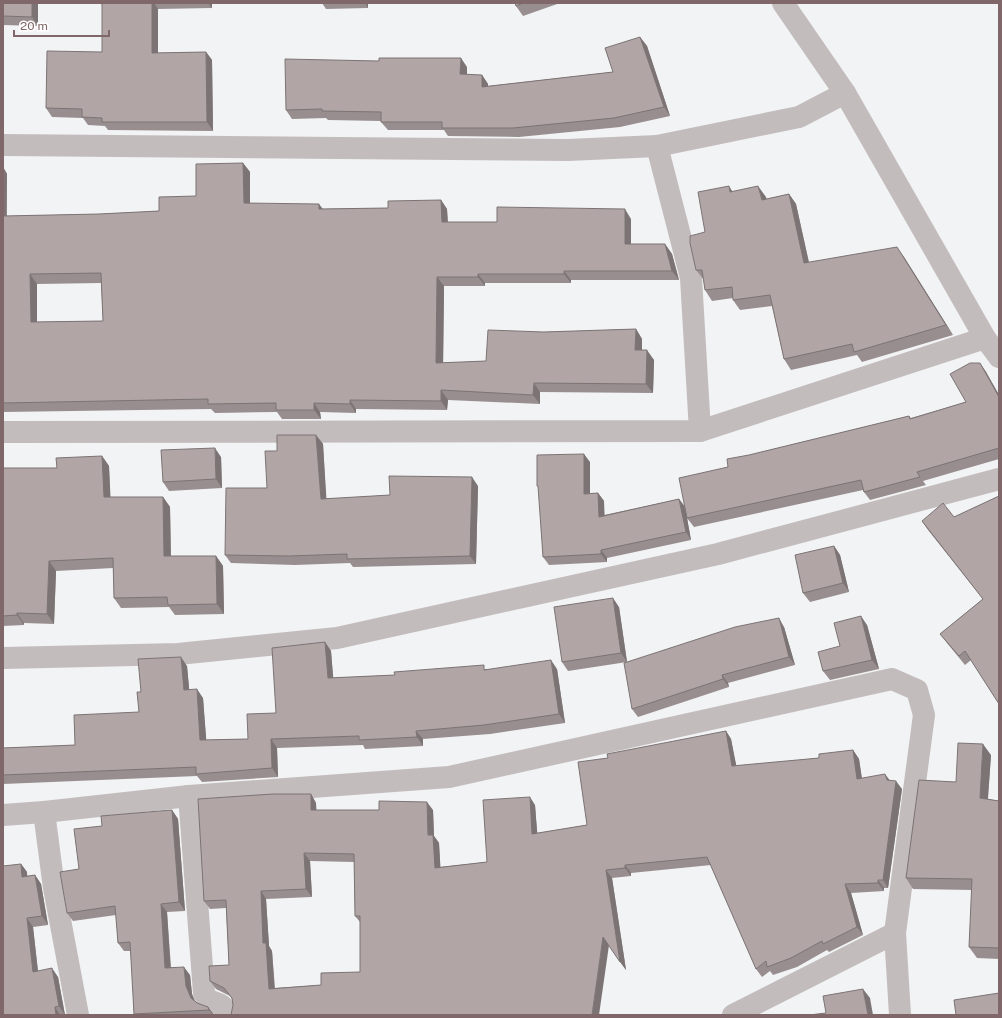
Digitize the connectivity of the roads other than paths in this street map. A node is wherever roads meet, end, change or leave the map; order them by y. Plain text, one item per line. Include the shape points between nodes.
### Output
1 (783, 3) edge
2 (844, 93) junction
3 (3, 145) edge
4 (657, 146) junction
5 (985, 338) junction
6 (999, 357) edge
7 (700, 431) junction
8 (3, 432) edge
9 (999, 479) edge
10 (3, 658) edge
11 (189, 796) junction
12 (44, 812) junction
13 (3, 815) edge
14 (895, 933) junction
15 (745, 1012) edge
16 (78, 1015) edge
17 (227, 1015) edge
18 (900, 1015) edge

1 - 2 street
2 - 4 street via 799,117
2 - 5 street
3 - 4 street via 568,150
4 - 7 street via 691,278
5 - 6 street
5 - 7 street
7 - 8 street
9 - 10 street via 718,554 337,638 178,654
11 - 12 street
11 - 14 street via 449,777 892,679 917,690 924,715
11 - 17 street via 204,993 208,1000 227,1009
12 - 13 street
12 - 16 street via 54,888
14 - 15 street
14 - 18 street

